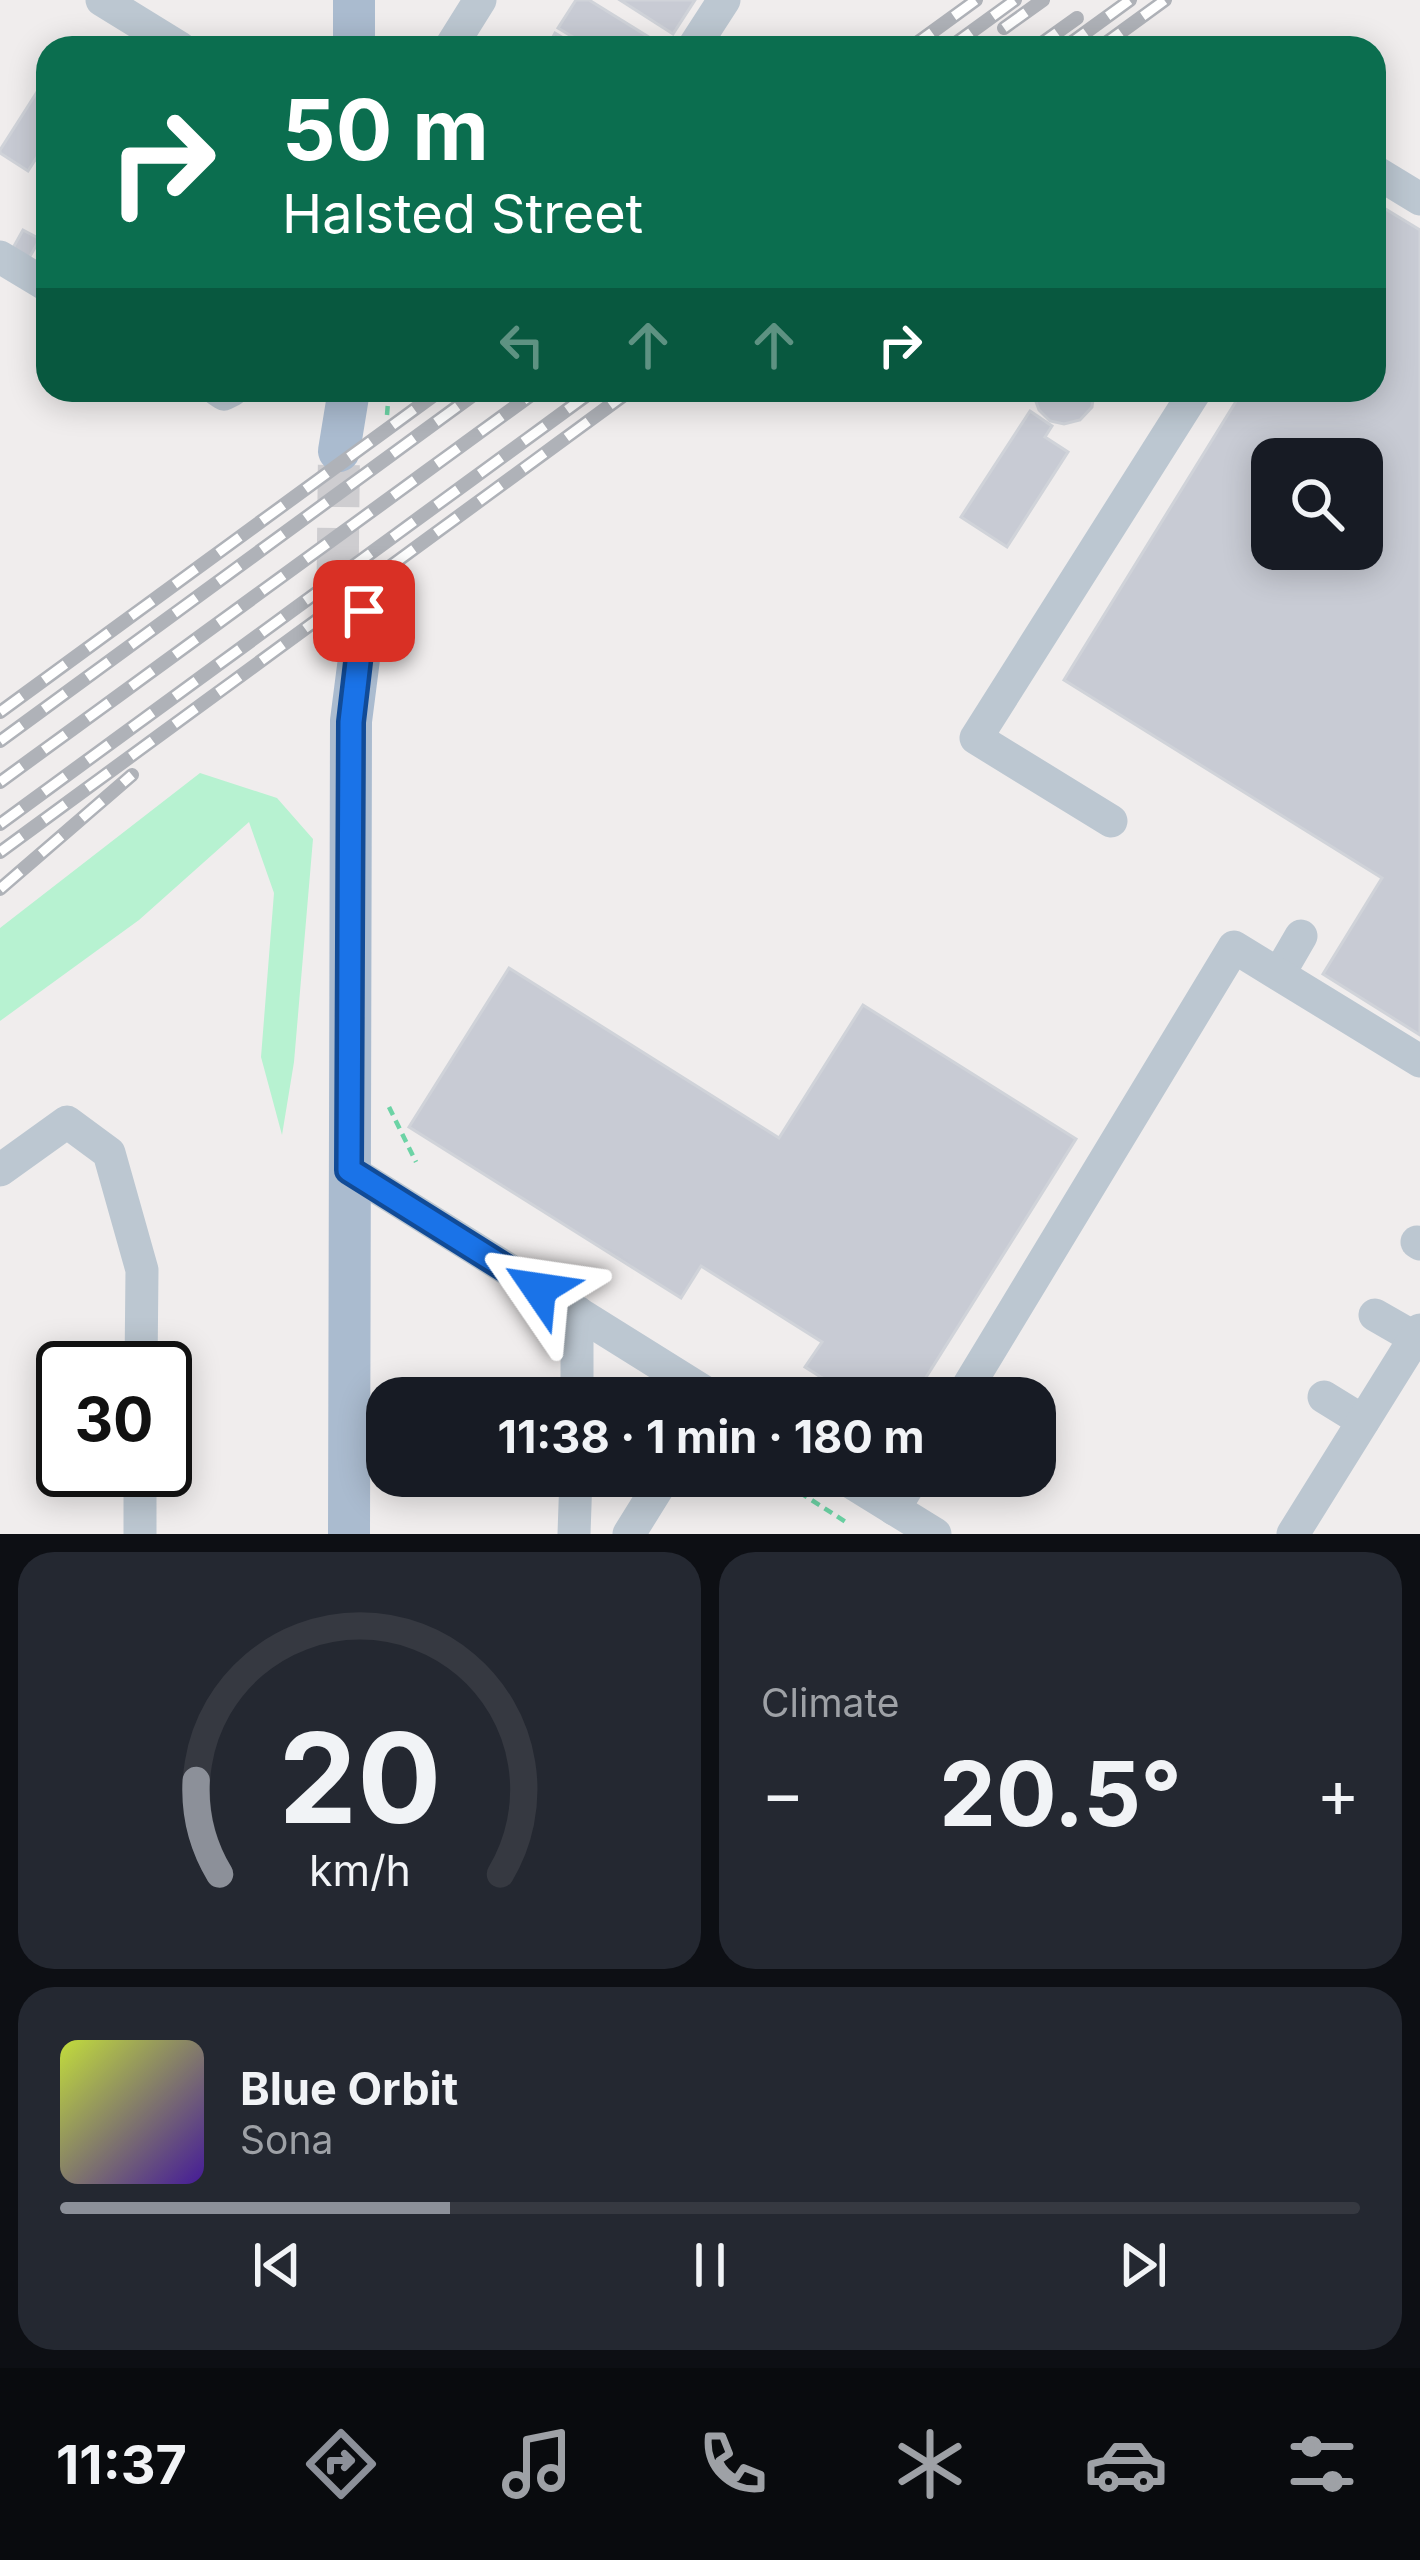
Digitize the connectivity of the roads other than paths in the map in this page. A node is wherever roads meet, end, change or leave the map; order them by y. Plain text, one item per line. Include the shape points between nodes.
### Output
1 (102, 0) edge
2 (354, 0) edge
3 (480, 0) edge
4 (724, 0) edge
5 (160, 36) edge
6 (353, 36) edge
7 (458, 36) edge
8 (701, 36) edge
9 (1386, 178) edge
10 (1420, 199) edge
11 (0, 257) edge
12 (36, 279) edge
13 (1188, 402) edge
14 (351, 622) tunnel mouth
15 (1111, 821) dead end
16 (1301, 936) dead end
17 (1279, 974) junction
18 (1420, 1061) edge
19 (0, 1170) edge
20 (349, 1170) junction
21 (577, 1312) junction
22 (1375, 1316) dead end
23 (1418, 1334) edge
24 (141, 1341) edge
25 (577, 1377) edge
26 (681, 1377) edge
27 (974, 1377) edge
28 (1324, 1397) dead end
29 (1364, 1420) junction
30 (140, 1497) edge
31 (575, 1497) edge
32 (652, 1497) edge
33 (871, 1497) edge
34 (908, 1523) edge
35 (140, 1534) edge
36 (349, 1534) edge
37 (574, 1534) edge
38 (629, 1534) edge
39 (1293, 1534) edge

1 - 5 street
2 - 6 main road
3 - 7 street
4 - 8 street
9 - 10 street
11 - 12 street
13 - 15 street via 976,738
14 - 20 main road
16 - 17 street
17 - 18 street
17 - 27 street via 1234,947
19 - 24 street via 68,1122 109,1153 142,1270
20 - 21 street
20 - 36 main road
21 - 25 street
21 - 26 street
22 - 23 street
23 - 29 street
28 - 29 street
29 - 39 street
30 - 35 street
31 - 37 street
32 - 38 street
33 - 34 street

